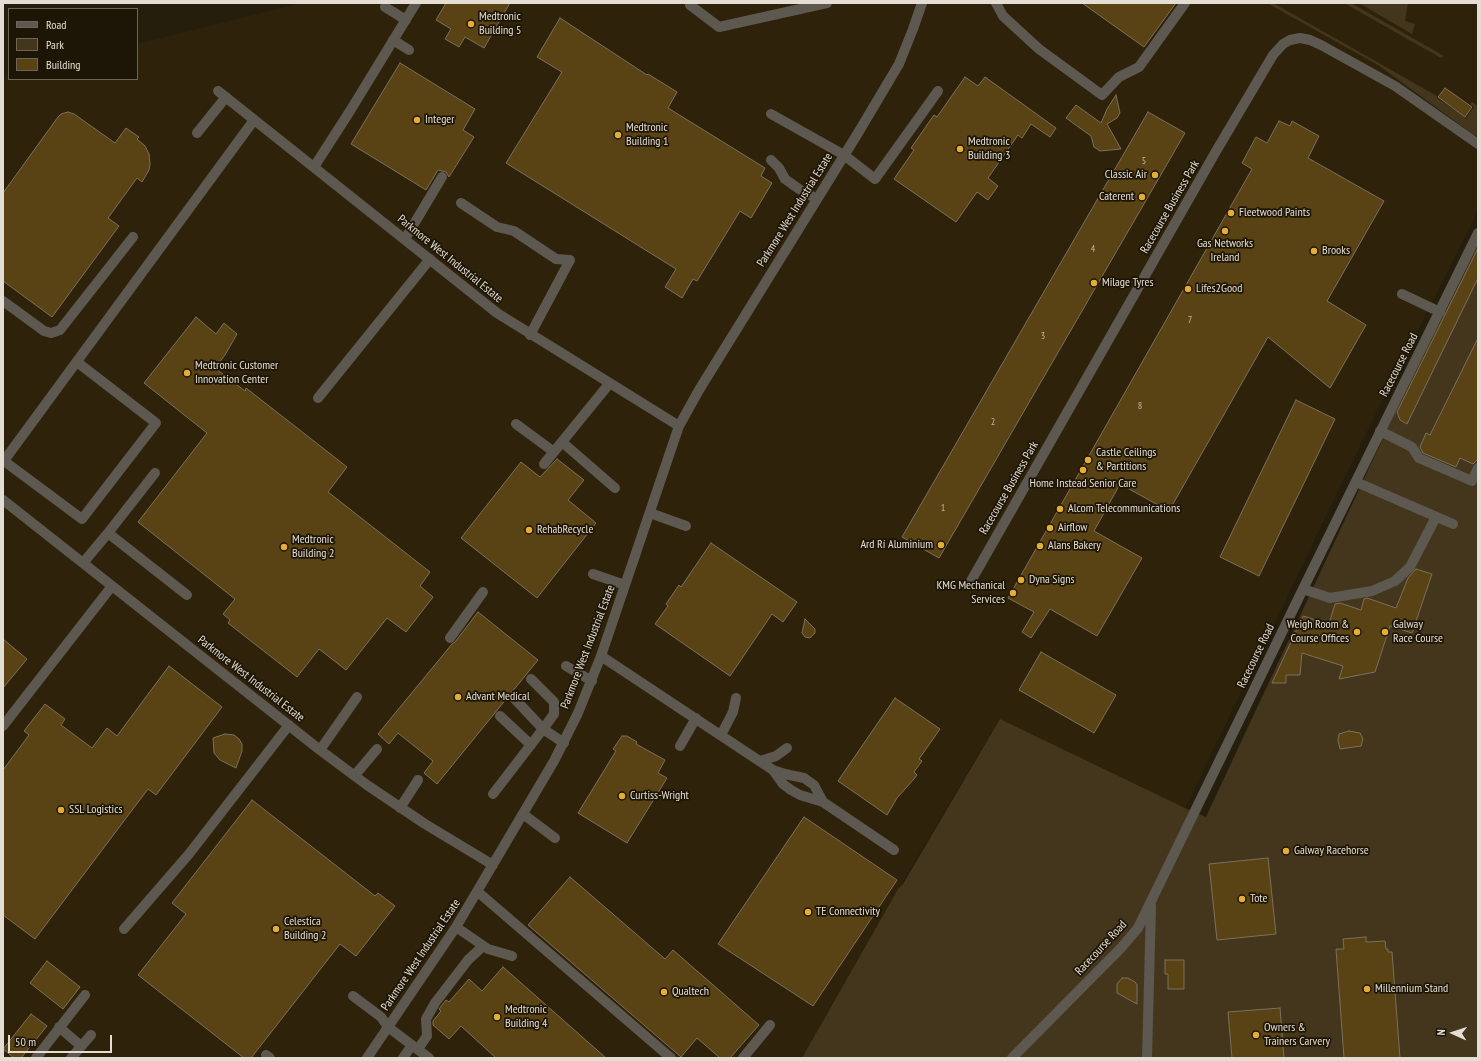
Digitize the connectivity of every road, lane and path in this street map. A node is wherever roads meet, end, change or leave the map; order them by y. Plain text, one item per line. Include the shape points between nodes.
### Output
1 (416, 3) edge
2 (827, 3) edge
3 (922, 3) edge
4 (996, 3) edge
5 (1185, 3) edge
6 (690, 5) dead end
7 (385, 7) dead end
8 (406, 20) junction
9 (393, 40) junction
10 (409, 50) dead end
11 (938, 91) dead end
12 (771, 114) dead end
13 (254, 120) junction
14 (197, 133) dead end
15 (1478, 144) edge
16 (844, 154) junction
17 (771, 160) dead end
18 (314, 167) junction
19 (442, 177) dead end
20 (816, 199) junction
21 (460, 203) dead end
22 (1478, 233) edge
23 (132, 237) dead end
24 (405, 239) junction
25 (430, 259) junction
26 (1402, 294) dead end
27 (3, 300) edge
28 (1440, 312) junction
29 (530, 335) junction
30 (77, 362) junction
31 (609, 384) junction
32 (318, 398) dead end
33 (516, 424) dead end
34 (680, 426) junction
35 (1380, 431) junction
36 (562, 442) junction
37 (554, 452) junction
38 (4, 462) edge
39 (544, 464) dead end
40 (1478, 468) edge
41 (155, 473) dead end
42 (1356, 482) junction
43 (615, 488) dead end
44 (3, 500) edge
45 (650, 513) junction
46 (1436, 517) junction
47 (1453, 524) dead end
48 (686, 526) dead end
49 (108, 533) junction
50 (83, 563) junction
51 (593, 574) dead end
52 (971, 581) dead end
53 (626, 584) junction
54 (112, 586) junction
55 (1303, 589) junction
56 (483, 592) dead end
57 (187, 595) dead end
58 (450, 638) dead end
59 (601, 656) junction
60 (566, 666) dead end
61 (531, 679) dead end
62 (592, 681) junction
63 (357, 697) dead end
64 (514, 698) dead end
65 (736, 698) dead end
66 (500, 716) dead end
67 (696, 718) junction
68 (289, 725) junction
69 (3, 726) edge
70 (543, 729) junction
71 (722, 735) junction
72 (564, 743) junction
73 (531, 745) junction
74 (680, 746) dead end
75 (787, 748) dead end
76 (377, 749) dead end
77 (320, 750) junction
78 (760, 761) junction
79 (773, 770) junction
80 (355, 775) junction
81 (418, 780) dead end
82 (493, 794) dead end
83 (822, 802) junction
84 (400, 808) junction
85 (523, 814) junction
86 (555, 838) dead end
87 (894, 850) dead end
88 (493, 865) junction
89 (478, 892) junction
90 (1151, 902) junction
91 (456, 927) junction
92 (124, 929) dead end
93 (483, 946) junction
94 (512, 956) dead end
95 (85, 995) dead end
96 (353, 996) dead end
97 (770, 1025) dead end
98 (59, 1027) junction
99 (388, 1027) junction
100 (91, 1035) dead end
101 (81, 1046) junction
102 (415, 1047) junction
103 (36, 1058) edge
104 (71, 1058) edge
105 (367, 1058) edge
106 (403, 1058) edge
107 (429, 1058) edge
108 (671, 1058) edge
109 (743, 1058) edge
110 (1012, 1058) edge
111 (1147, 1058) edge

1 - 8 street
2 - 6 street via 719,26
3 - 16 street, Parkmore West Industrial Estate via 899,64
4 - 5 street via 1003,16 1039,49 1102,95 1119,76 1139,66
7 - 8 street
8 - 9 street
9 - 10 street
9 - 18 street
11 - 16 street via 875,179
12 - 16 street
13 - 14 street, Parkmore West Industrial Estate via 222,94
13 - 18 street, Parkmore West Industrial Estate
13 - 30 street
15 - 52 street, Racecourse Business Park via 1395,86 1321,45 1300,38 1283,44 1273,55 1215,154
16 - 20 street, Parkmore West Industrial Estate
17 - 20 street via 785,179
18 - 24 street, Parkmore West Industrial Estate
19 - 24 street
20 - 34 street, Parkmore West Industrial Estate via 699,390
21 - 29 street via 497,228 514,231 556,260 570,260
22 - 28 street, Racecourse Road
23 - 27 street via 60,330 51,333 44,331
24 - 25 street, Parkmore West Industrial Estate
25 - 29 street, Parkmore West Industrial Estate via 497,313
25 - 32 street
26 - 28 street
28 - 35 street, Racecourse Road
29 - 31 street, Parkmore West Industrial Estate
30 - 38 street
30 - 38 street via 156,423 82,519
31 - 34 street, Parkmore West Industrial Estate
31 - 36 street
33 - 37 street
34 - 45 street, Parkmore West Industrial Estate
35 - 40 street via 1412,447 1419,458 1472,481
35 - 42 street, Racecourse Road
36 - 37 street
36 - 43 street
37 - 39 street
41 - 49 street
42 - 46 street
42 - 55 street, Racecourse Road
44 - 50 street, Parkmore West Industrial Estate
45 - 48 street
45 - 53 street, Parkmore West Industrial Estate
46 - 47 street
46 - 55 street via 1410,567 1395,581 1372,591 1330,598
49 - 50 street
49 - 57 street
50 - 54 street, Parkmore West Industrial Estate
51 - 53 street
53 - 59 street, Parkmore West Industrial Estate
54 - 68 street, Parkmore West Industrial Estate
54 - 69 street
55 - 90 street, Racecourse Road
56 - 58 street
59 - 62 street, Parkmore West Industrial Estate
59 - 67 street
60 - 62 street
61 - 70 street via 554,702 554,714
62 - 72 street, Parkmore West Industrial Estate
63 - 77 street
64 - 70 street
65 - 71 street via 733,712
66 - 73 street
67 - 71 street
67 - 74 street
68 - 77 street, Parkmore West Industrial Estate
68 - 92 street via 189,854
70 - 72 street
70 - 73 street
71 - 78 street
72 - 85 street, Parkmore West Industrial Estate
73 - 82 street
75 - 78 street via 776,756
76 - 80 street
77 - 80 street, Parkmore West Industrial Estate
78 - 79 street
79 - 83 street via 791,790
79 - 83 street via 804,778 814,785
80 - 84 street, Parkmore West Industrial Estate
81 - 84 street
83 - 87 street
84 - 88 street, Parkmore West Industrial Estate
85 - 86 street
85 - 88 street, Parkmore West Industrial Estate
88 - 89 street, Parkmore West Industrial Estate
89 - 91 street, Parkmore West Industrial Estate
89 - 108 street
90 - 110 street, Racecourse Road via 1138,928 1121,948
90 - 111 street
91 - 93 street
91 - 99 street, Parkmore West Industrial Estate
93 - 94 street
93 - 102 street via 468,960 435,1003 426,1019 427,1036
95 - 98 street
96 - 99 street via 381,1017
97 - 109 street
98 - 101 street
98 - 103 street
99 - 102 street
99 - 105 street, Parkmore West Industrial Estate
100 - 101 street
101 - 104 street
102 - 106 street
102 - 107 street

